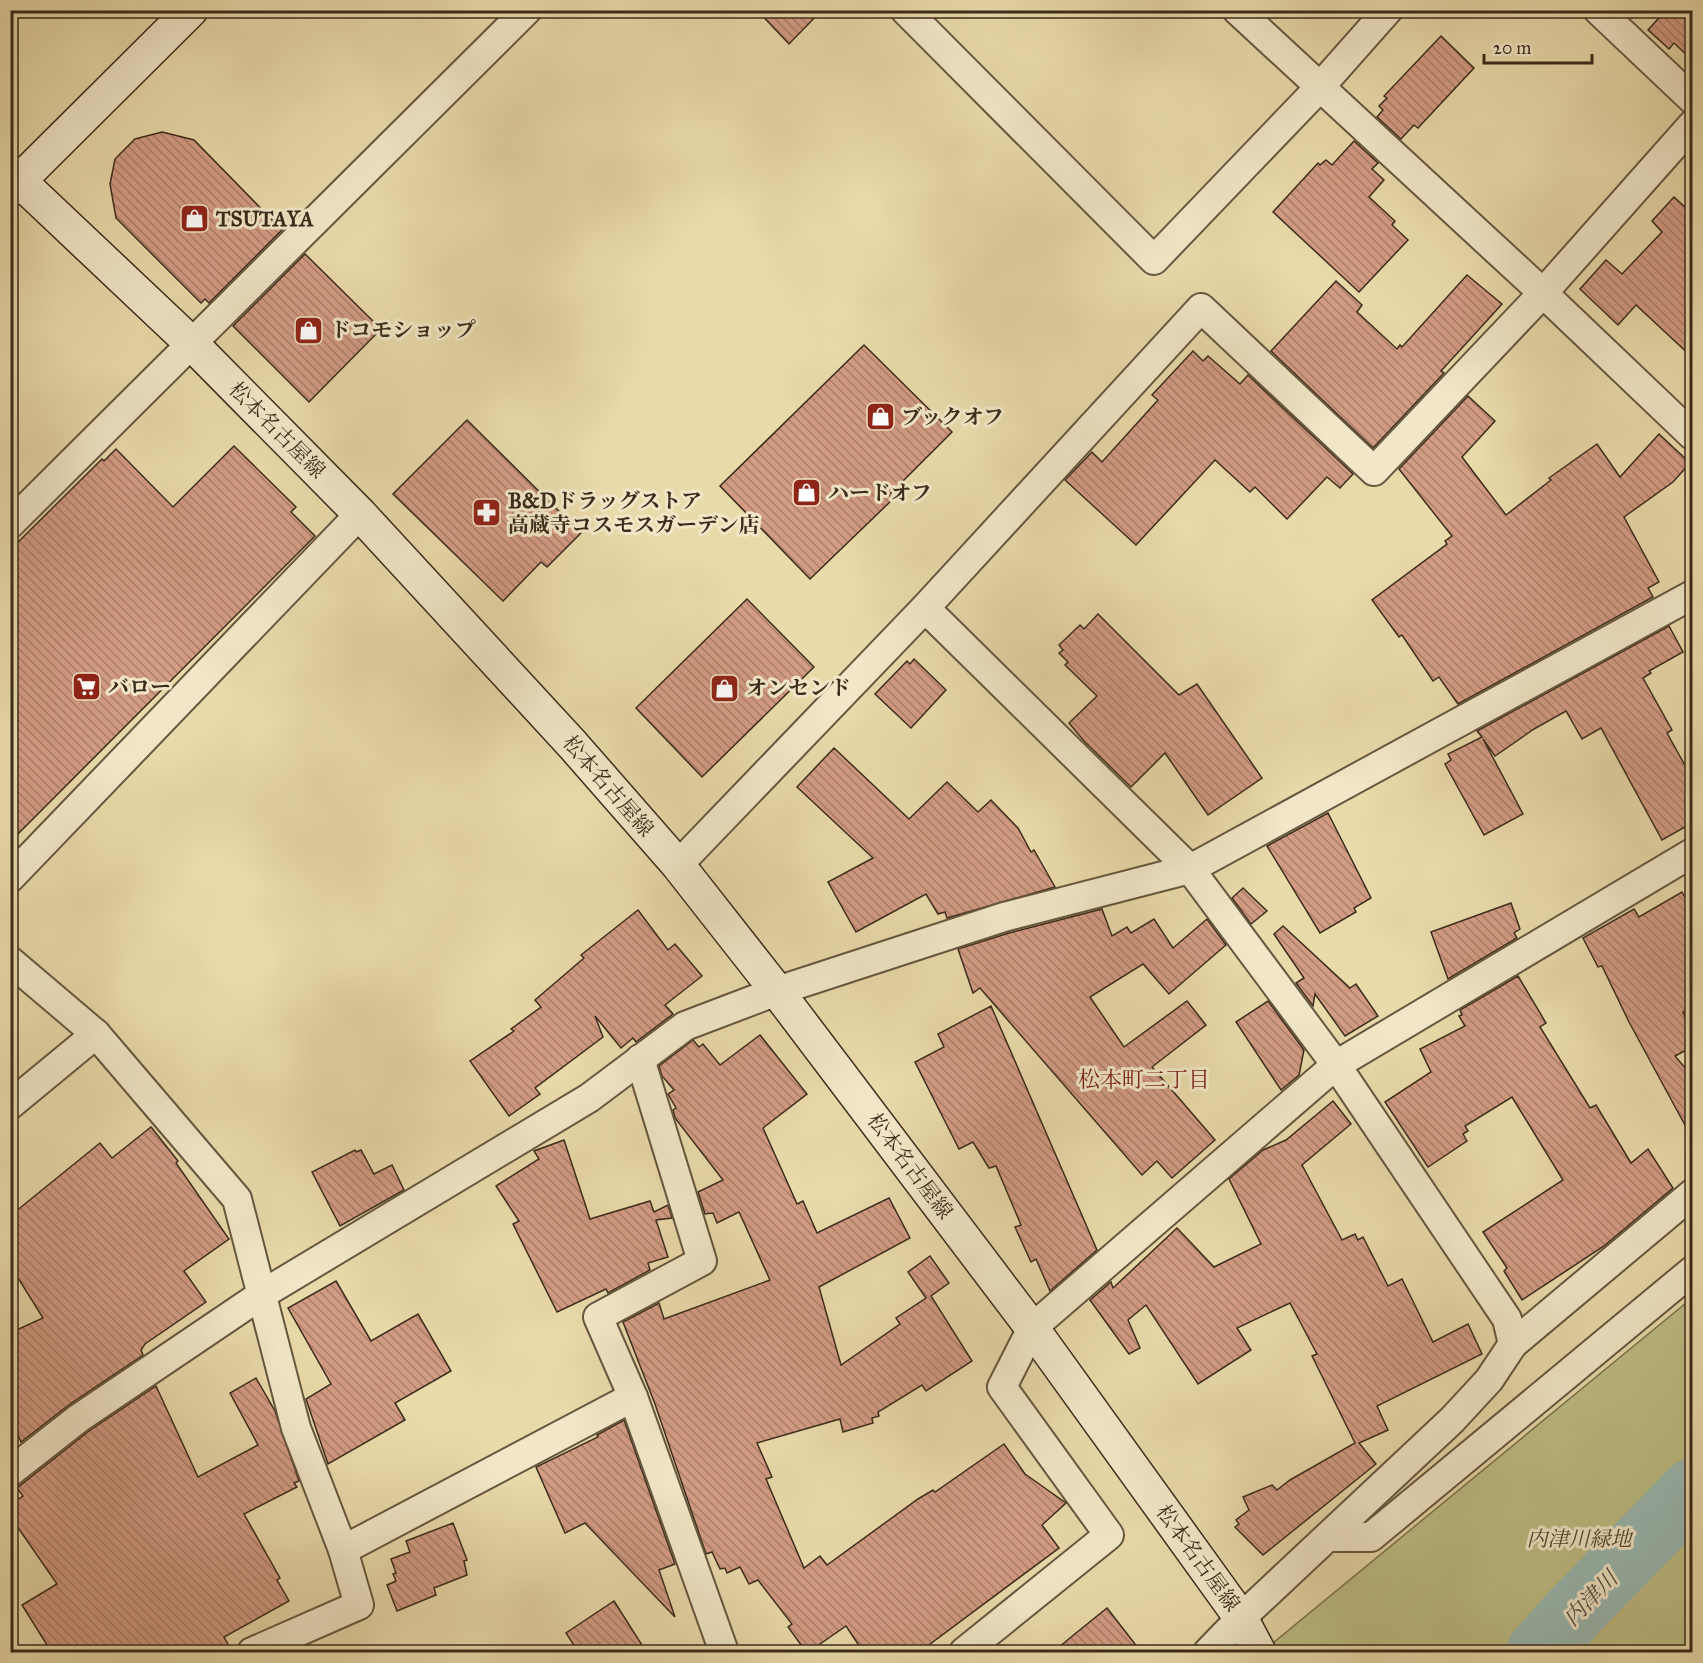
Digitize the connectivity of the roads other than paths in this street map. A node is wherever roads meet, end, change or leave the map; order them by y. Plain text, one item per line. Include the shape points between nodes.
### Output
1 (191, 10) edge
2 (527, 10) edge
3 (905, 10) edge
4 (1237, 10) edge
5 (1388, 10) edge
6 (1598, 10) edge
7 (1319, 88) junction
8 (1692, 99) edge
9 (1692, 125) edge
10 (14, 181) edge
11 (1543, 293) junction
12 (191, 343) junction
13 (1692, 435) edge
14 (360, 514) junction
15 (10, 524) edge
16 (1692, 595) edge
17 (925, 608) junction
18 (1692, 853) edge
19 (678, 866) junction
20 (1190, 869) junction
21 (10, 878) edge
22 (10, 961) edge
23 (777, 991) junction
24 (96, 1034) junction
25 (640, 1059) junction
26 (1336, 1065) junction
27 (10, 1105) edge
28 (1692, 1194) edge
29 (1692, 1271) edge
30 (261, 1295) junction
31 (1032, 1328) junction
32 (1513, 1344) junction
33 (633, 1397) junction
34 (10, 1472) edge
35 (1328, 1537) junction
36 (343, 1550) junction
37 (1241, 1618) junction
38 (252, 1653) edge
39 (724, 1653) edge
40 (964, 1653) edge
41 (1209, 1653) edge
42 (1259, 1653) edge

1 - 10 main road, 松本名古屋線
2 - 12 street
3 - 7 street via 1154,260
4 - 7 street
5 - 7 street
6 - 8 street
7 - 11 street
9 - 11 street
10 - 12 main road, 松本名古屋線
11 - 13 street
11 - 17 street via 1374,471 1201,308
12 - 14 main road, 松本名古屋線
12 - 15 street
14 - 19 main road, 松本名古屋線 via 573,745
14 - 21 street
16 - 20 street
17 - 19 street
17 - 20 street
18 - 26 street
19 - 23 main road, 松本名古屋線
20 - 23 street via 1004,917
20 - 26 street
22 - 24 street
23 - 25 street via 685,1026
23 - 31 main road, 松本名古屋線
24 - 27 street
24 - 30 street via 237,1199
25 - 30 street via 589,1098
25 - 33 street via 702,1261 598,1317
26 - 31 street
26 - 32 street via 1507,1319
28 - 32 street
29 - 35 street via 1371,1537
30 - 34 street via 79,1418
30 - 36 street via 297,1428
31 - 37 main road, 松本名古屋線
31 - 40 street via 1002,1387 1109,1535
32 - 35 street via 1489,1380 1452,1420
33 - 36 street
33 - 39 street
35 - 37 street
36 - 38 street via 359,1605
37 - 41 street
37 - 42 main road, 松本名古屋線

